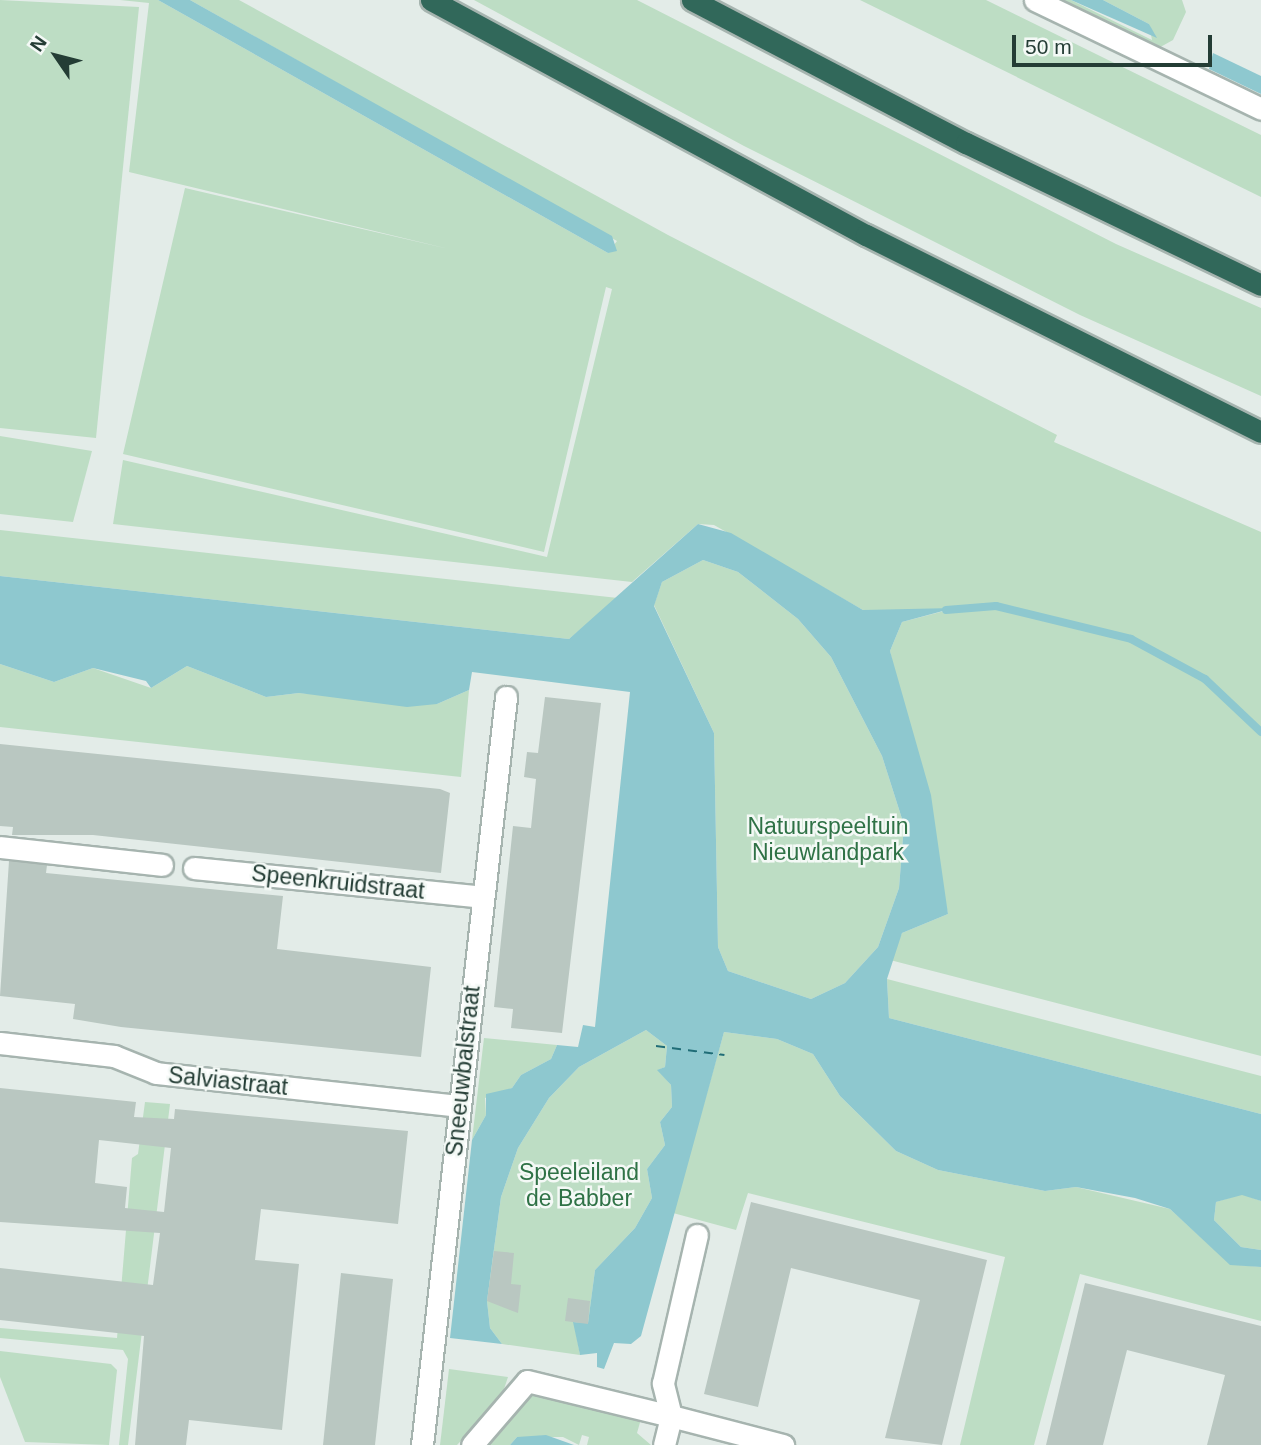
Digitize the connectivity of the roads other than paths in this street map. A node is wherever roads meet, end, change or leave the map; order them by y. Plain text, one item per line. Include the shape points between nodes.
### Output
1 (430, 0) edge
2 (692, 0) edge
3 (1035, 0) edge
4 (1261, 109) edge
5 (1261, 285) edge
6 (1261, 432) edge
7 (506, 697) dead end
8 (0, 847) edge
9 (163, 865) dead end
10 (194, 868) dead end
11 (482, 897) junction
12 (0, 1043) edge
13 (458, 1106) junction
14 (696, 1234) dead end
15 (671, 1416) junction
16 (422, 1445) edge
17 (472, 1445) edge
18 (664, 1445) edge
19 (783, 1445) edge

1 - 6 highway via 866,235
2 - 5 highway via 966,143
3 - 4 street
7 - 11 street, Sneeuwbalstraat
8 - 9 street
10 - 11 street, Speenkruidstraat
11 - 13 street, Sneeuwbalstraat
12 - 13 street, Salviastraat via 114,1056 156,1073
13 - 16 street, Sneeuwbalstraat
14 - 15 street via 663,1383
15 - 17 street via 527,1381
15 - 18 street
15 - 19 street

